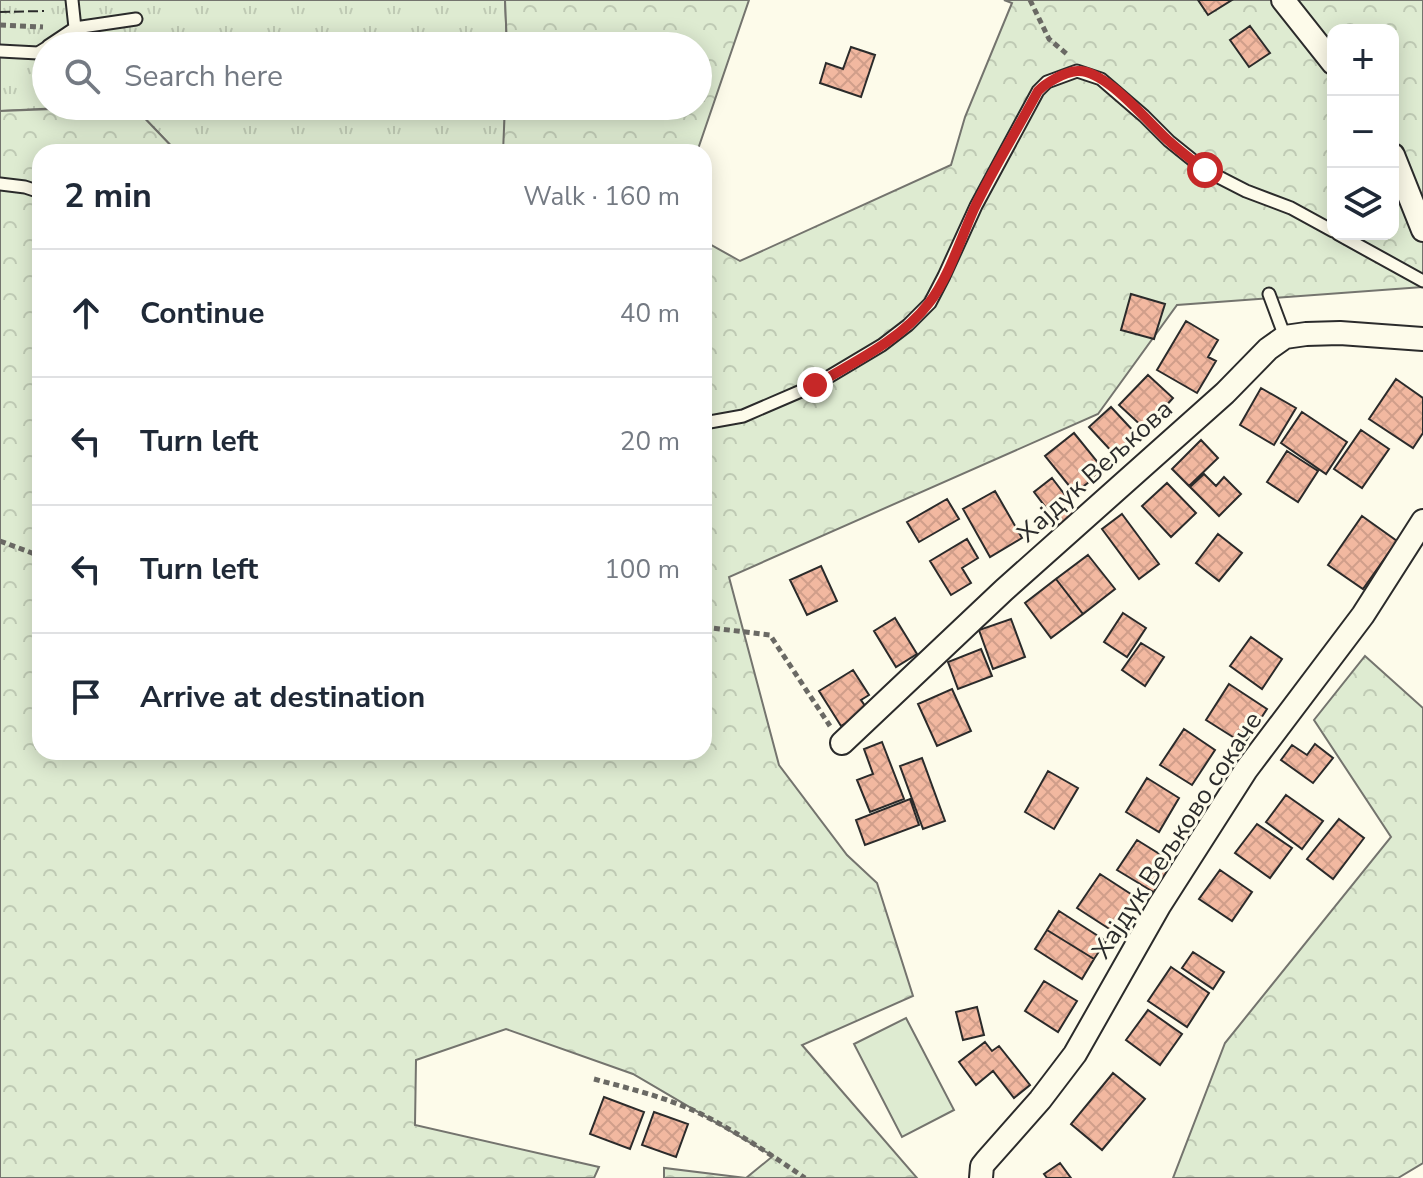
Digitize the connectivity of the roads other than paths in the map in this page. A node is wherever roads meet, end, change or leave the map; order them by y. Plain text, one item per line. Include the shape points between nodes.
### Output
1 (72, 0) edge
2 (1283, 0) edge
3 (136, 19) dead end
4 (75, 28) junction
5 (69, 32) edge
6 (0, 51) edge
7 (32, 53) edge
8 (1327, 55) edge
9 (1398, 168) edge
10 (0, 184) edge
11 (32, 189) edge
12 (1327, 228) edge
13 (1423, 230) edge
14 (1349, 240) edge
15 (1423, 281) edge
16 (1269, 294) dead end
17 (1285, 337) junction
18 (1423, 339) edge
19 (712, 422) edge
20 (1423, 521) edge
21 (842, 743) road end
22 (981, 1178) edge

1 - 4 lane
2 - 8 street
3 - 4 lane
4 - 5 lane
6 - 7 lane
9 - 13 street
10 - 11 lane
12 - 19 lane via 1205,170 1116,90 1077,71 1038,91 930,303 908,325 815,385 743,416
14 - 15 lane
16 - 17 lane
17 - 18 street via 1340,333
17 - 21 street, Хајдук Вељкова
20 - 22 street, Хајдук Вељково сокаче via 1363,615 1246,770 1159,906 1075,1054 982,1166

